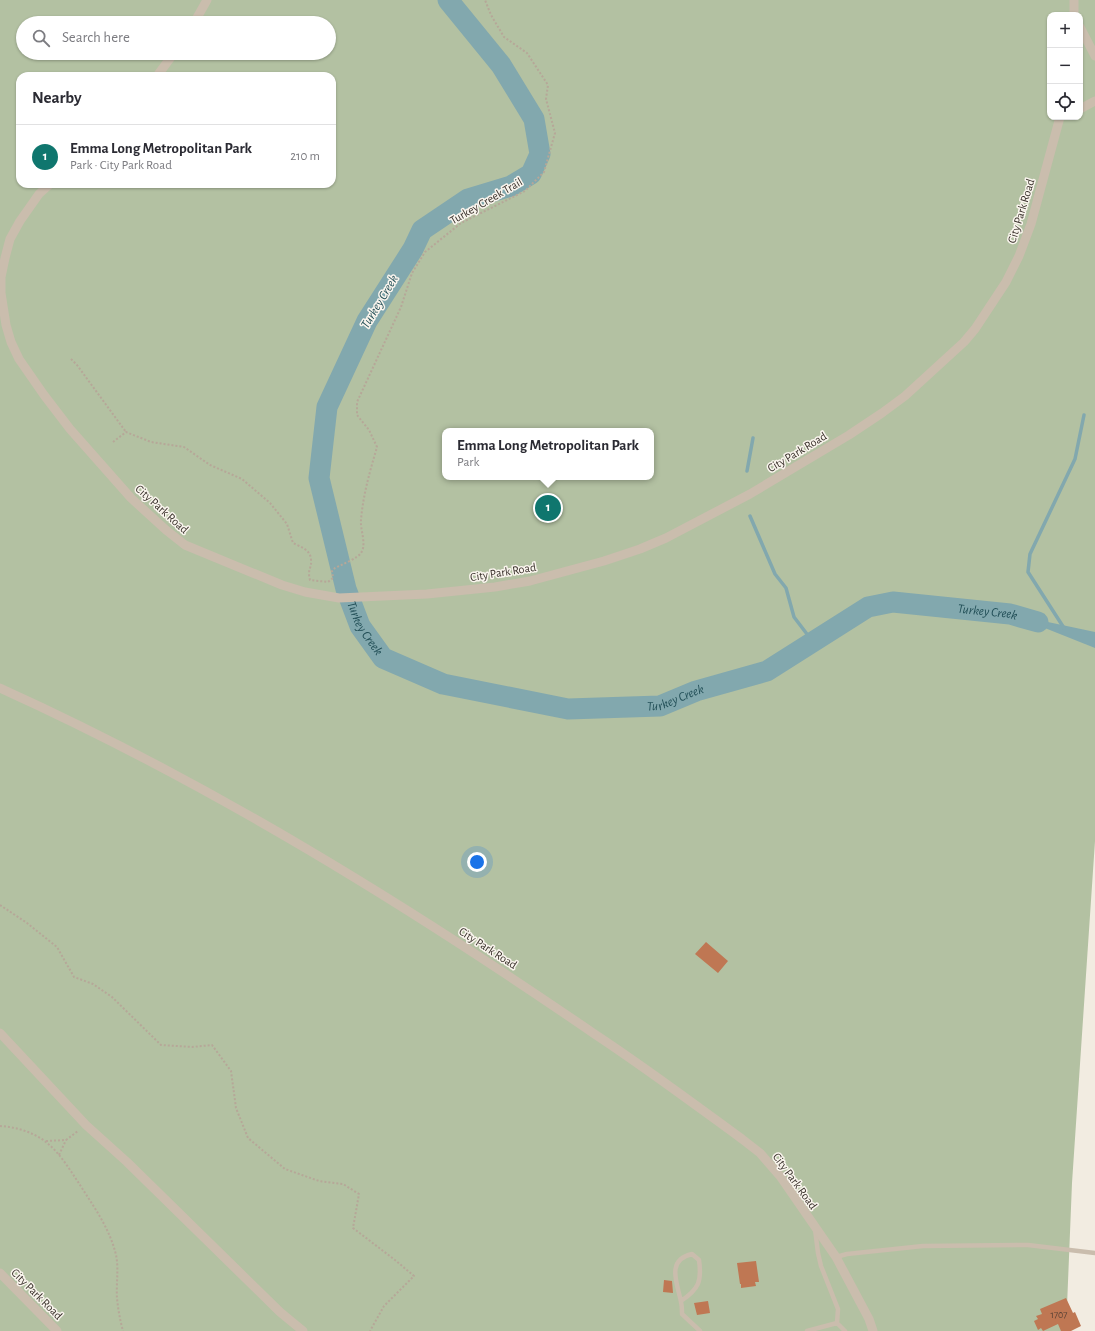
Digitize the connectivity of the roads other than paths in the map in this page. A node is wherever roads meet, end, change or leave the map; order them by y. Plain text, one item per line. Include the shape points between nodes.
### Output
1 (207, 0) edge
2 (1074, 0) edge
3 (1074, 12) edge
4 (198, 16) edge
5 (1083, 33) edge
6 (1095, 56) edge
7 (169, 60) edge
8 (160, 72) edge
9 (1095, 101) edge
10 (1083, 107) edge
11 (1059, 120) edge
12 (46, 188) edge
13 (0, 688) edge
14 (0, 1033) edge
15 (814, 1228) junction
16 (1095, 1253) edge
17 (836, 1257) junction
18 (0, 1273) edge
19 (681, 1301) junction
20 (837, 1323) junction
21 (57, 1331) edge
22 (303, 1331) edge
23 (700, 1331) edge
24 (807, 1331) edge
25 (845, 1331) edge
26 (873, 1331) edge

1 - 4 street
2 - 3 street
5 - 6 street
7 - 8 street
9 - 10 street
11 - 12 street, City Park Road via 1031,224 1006,282 964,342 905,396 849,435 750,494 640,549 530,581 496,588 427,594 340,598 282,585 185,545 131,498 70,429 44,395 19,359 6,325 1,277 10,238
13 - 15 street, City Park Road via 52,711 186,779 326,860 486,960 598,1036 760,1153 780,1176
14 - 22 street via 86,1125 280,1312
15 - 17 street, City Park Road
15 - 20 lane via 821,1266 838,1309
16 - 17 lane via 1028,1246 923,1246
17 - 26 street, City Park Road
18 - 21 street, City Park Road
19 - 19 lane via 674,1274 678,1262 685,1255 692,1254 699,1260 701,1272 698,1286 692,1294
19 - 23 lane via 682,1314
20 - 24 lane
20 - 25 lane

